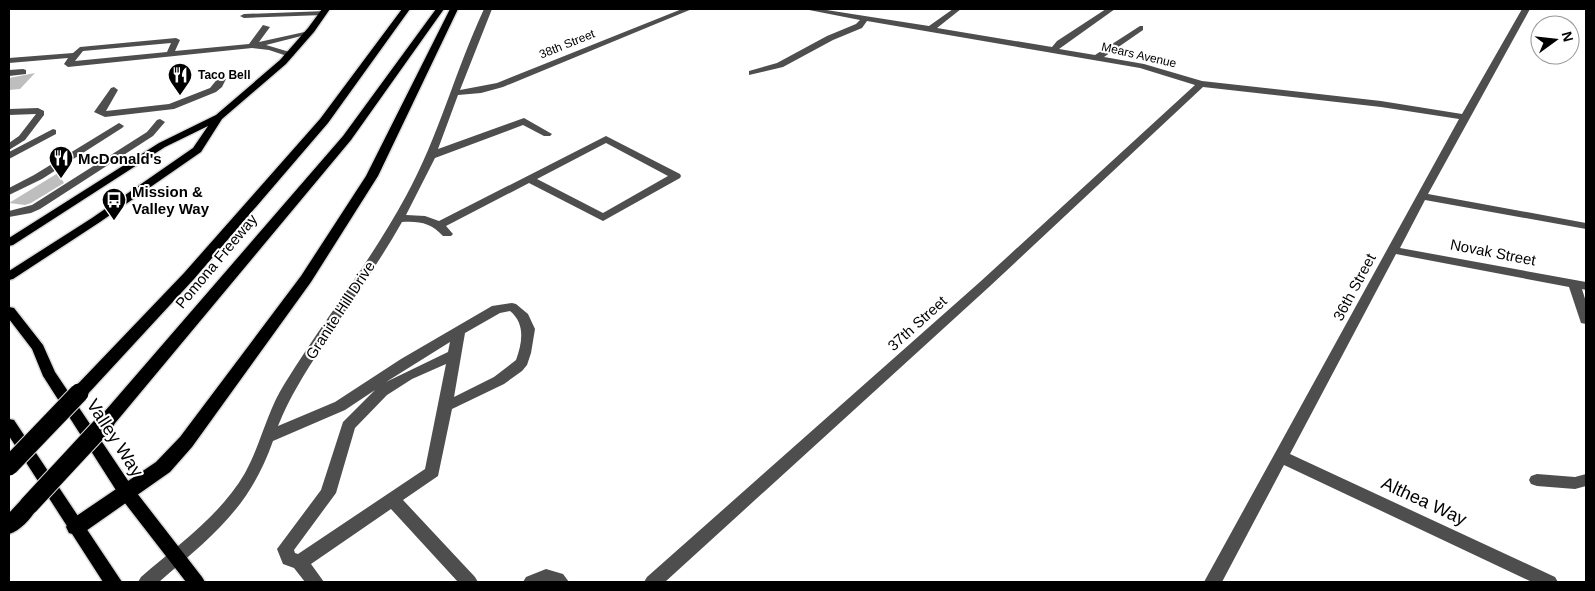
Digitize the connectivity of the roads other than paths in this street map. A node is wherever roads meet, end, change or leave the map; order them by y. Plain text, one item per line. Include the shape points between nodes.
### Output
1 (406, 9) edge
2 (440, 9) edge
3 (454, 9) edge
4 (488, 9) edge
5 (688, 9) edge
6 (808, 9) edge
7 (957, 9) edge
8 (1110, 9) edge
9 (1526, 9) edge
10 (325, 11) edge
11 (244, 16) dead end
12 (865, 19) junction
13 (266, 27) dead end
14 (1140, 28) dead end
15 (930, 29) junction
16 (309, 33) junction
17 (252, 46) junction
18 (1054, 50) junction
19 (170, 54) junction
20 (290, 54) junction
21 (76, 55) junction
22 (1098, 58) junction
23 (9, 61) edge
24 (23, 72) dead end
25 (9, 73) edge
26 (752, 73) dead end
27 (222, 79) dead end
28 (1201, 84) junction
29 (114, 90) dead end
30 (454, 93) junction
31 (9, 112) edge
32 (1465, 116) junction
33 (219, 117) junction
34 (160, 122) dead end
35 (119, 126) dead end
36 (53, 132) dead end
37 (546, 134) dead end
38 (9, 147) edge
39 (9, 156) edge
40 (430, 156) junction
41 (529, 179) junction
42 (9, 192) edge
43 (1422, 196) junction
44 (27, 211) junction
45 (9, 214) edge
46 (398, 219) junction
47 (9, 221) edge
48 (439, 225) junction
49 (1586, 226) edge
50 (447, 234) dead end
51 (9, 244) edge
52 (1393, 250) junction
53 (9, 276) edge
54 (1580, 285) edge
55 (9, 311) edge
56 (1586, 320) edge
57 (459, 331) junction
58 (455, 354) junction
59 (445, 406) junction
60 (9, 424) edge
61 (267, 437) junction
62 (1281, 457) junction
63 (9, 466) edge
64 (1538, 480) dead end
65 (1586, 480) edge
66 (127, 493) junction
67 (393, 500) junction
68 (9, 526) edge
69 (76, 527) junction
70 (176, 557) junction
71 (300, 562) junction
72 (113, 582) edge
73 (147, 582) edge
74 (196, 582) edge
75 (315, 582) edge
76 (469, 582) edge
77 (532, 582) edge
78 (560, 582) edge
79 (653, 582) edge
80 (1213, 582) edge
81 (1549, 582) edge

1 - 63 highway, Pomona Freeway, bridge via 317,128 189,276
2 - 68 highway, Pomona Freeway, bridge via 347,138 105,423
3 - 66 highway via 372,176 335,237 186,442 163,467
4 - 30 street, Granite Hill Drive
5 - 30 street, 38th Street via 500,85
6 - 12 street, Mears Avenue
7 - 15 street
8 - 18 street via 1060,42
9 - 32 street, 36th Street
10 - 11 street
10 - 16 main road
12 - 15 street, Mears Avenue
12 - 26 street via 859,26 780,65
13 - 17 street
14 - 22 street
15 - 18 street, Mears Avenue
16 - 17 street
16 - 20 main road
17 - 19 street
17 - 20 street
18 - 22 street, Mears Avenue
19 - 21 street via 68,64
19 - 21 street via 176,40 80,49
20 - 33 main road
21 - 23 street
22 - 28 street, Mears Avenue via 1141,66
24 - 25 street
27 - 29 street via 212,90 171,107 99,112
28 - 32 street, Mears Avenue
28 - 79 street, 37th Street via 985,284
30 - 40 street, Granite Hill Drive
31 - 38 street via 38,111 40,114 22,138
32 - 43 street, 36th Street
33 - 51 main road via 162,145
33 - 53 main road via 197,150
34 - 44 street via 150,134
35 - 42 street
36 - 39 street
37 - 40 street via 524,121
40 - 46 street, Granite Hill Drive
41 - 41 street via 606,139 676,176 603,218
41 - 48 street
43 - 49 street
43 - 52 street, 36th Street
44 - 45 street
44 - 47 street
46 - 48 street via 422,218
46 - 61 street, Granite Hill Drive via 288,388
48 - 50 street
52 - 54 street, Novak Street
52 - 62 street, 36th Street
54 - 56 street
55 - 66 main road, Valley Way via 38,348 48,373
57 - 58 street
57 - 59 street via 497,309 512,307 524,315 529,330 522,363 508,375
57 - 61 street via 340,406
58 - 59 street
58 - 71 street via 382,391 348,426 328,493 285,549 289,559
59 - 67 street via 432,472
60 - 69 main road
61 - 70 street, Granite Hill Drive via 240,493
62 - 80 street, 36th Street
62 - 81 street, Althea Way
64 - 65 street
66 - 69 highway
66 - 70 main road, Valley Way
67 - 71 street
67 - 76 street
69 - 72 main road
70 - 73 street, Granite Hill Drive
70 - 74 main road, Valley Way
71 - 75 street
77 - 78 street via 543,577 556,578

